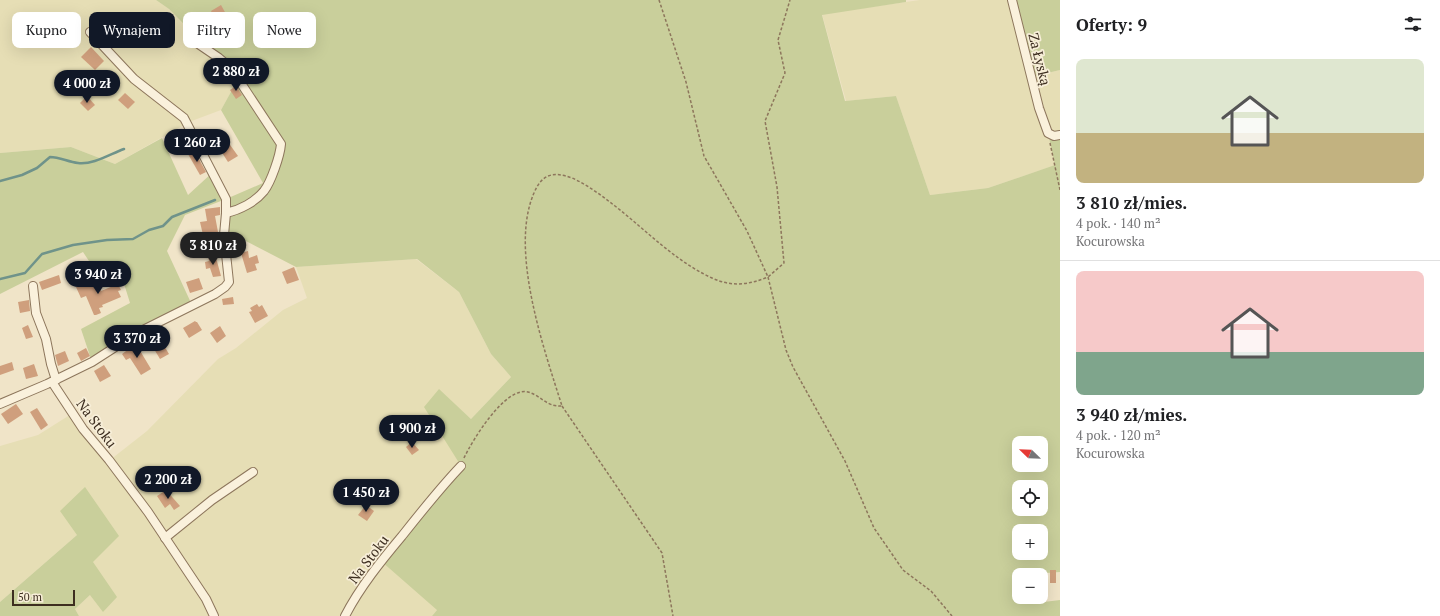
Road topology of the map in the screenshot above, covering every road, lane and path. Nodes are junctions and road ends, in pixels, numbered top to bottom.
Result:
1 (659, 0) edge
2 (790, 0) edge
3 (1012, 0) edge
4 (105, 48) edge
5 (204, 48) edge
6 (1048, 133) junction
7 (1060, 135) edge
8 (1060, 190) edge
9 (226, 213) junction
10 (768, 277) junction
11 (33, 286) dead end
12 (54, 381) junction
13 (0, 404) edge
14 (562, 406) junction
15 (461, 466) joint
16 (253, 472) dead end
17 (165, 538) junction
18 (214, 616) edge
19 (345, 616) edge
20 (673, 616) edge
21 (952, 616) edge

1 - 10 path
2 - 10 path
3 - 6 street, Za Łyską
4 - 9 street
5 - 9 street
6 - 7 street
6 - 8 path
9 - 12 street
10 - 14 path
10 - 21 path
11 - 12 street, Na Stoku
12 - 13 street
12 - 17 street, Na Stoku
14 - 15 path
14 - 20 path
15 - 19 street, Na Stoku
16 - 17 street
17 - 18 street, Na Stoku

